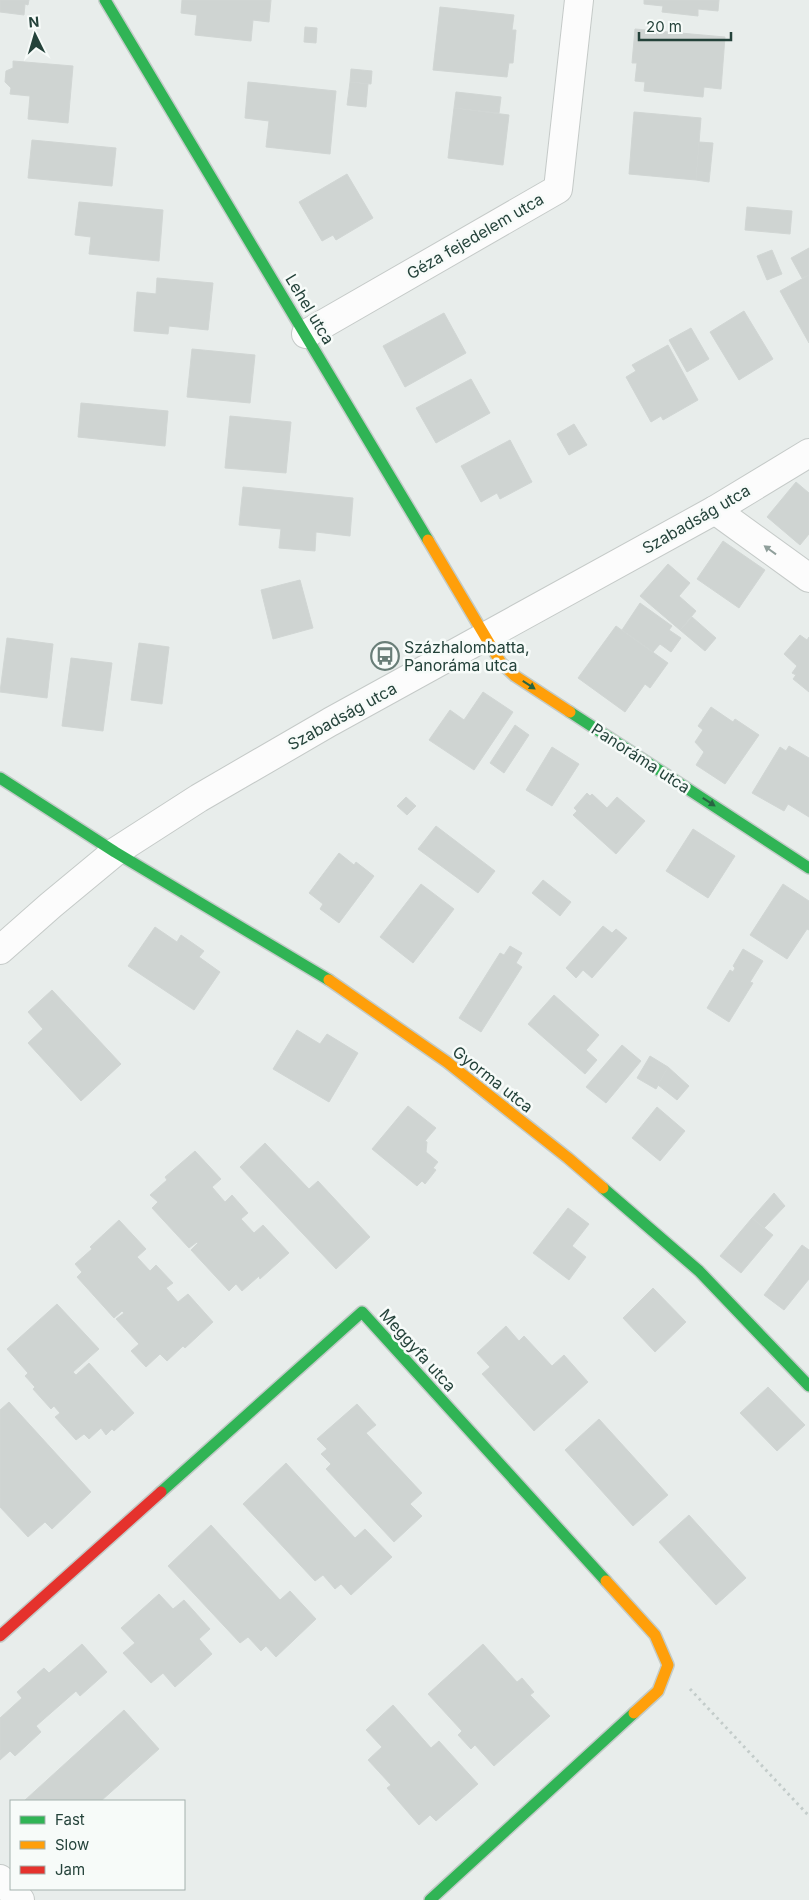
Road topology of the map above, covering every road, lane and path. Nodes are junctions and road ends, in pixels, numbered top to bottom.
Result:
1 (105, 0) edge
2 (579, 0) edge
3 (306, 334) junction
4 (809, 453) edge
5 (715, 510) junction
6 (809, 578) edge
7 (485, 637) junction
8 (0, 778) edge
9 (115, 852) junction
10 (809, 868) edge
11 (0, 950) edge
12 (809, 1386) edge
13 (0, 1636) edge
14 (668, 1665) junction
15 (809, 1816) edge
16 (0, 1878) edge
17 (10, 1889) edge
18 (11, 1890) edge
19 (20, 1900) edge
20 (430, 1900) edge

1 - 3 street, Lehel utca
2 - 3 street, Géza fejedelem utca
3 - 7 street, Lehel utca
4 - 5 street, Szabadság utca
6 -> 5 street
5 - 7 street, Szabadság utca
7 - 9 street, Szabadság utca
7 -> 10 street, Panoráma utca
8 - 9 street, Gyorma utca
9 - 11 street, Szabadság utca
9 - 12 street, Gyorma utca
13 - 14 street, Meggyfa utca
14 - 15 path
14 - 20 street
16 - 17 street
18 - 19 street

